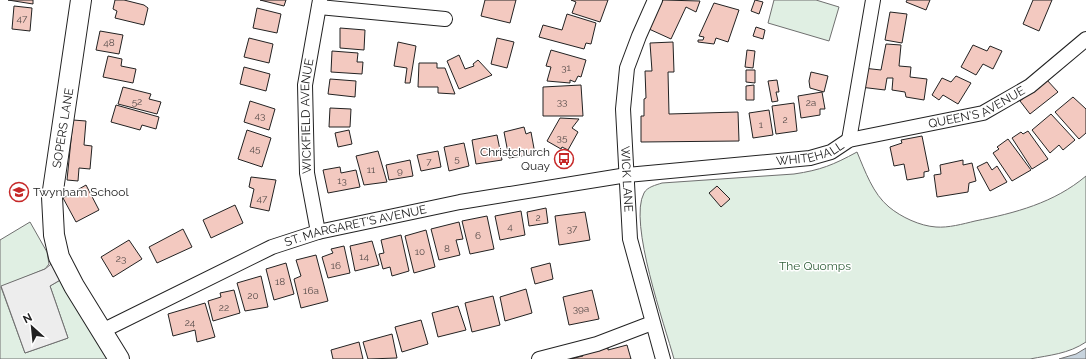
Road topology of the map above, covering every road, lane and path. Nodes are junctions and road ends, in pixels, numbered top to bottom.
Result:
1 (81, 0) edge
2 (655, 0) edge
3 (873, 0) edge
4 (320, 4) edge
5 (445, 18) dead end
6 (1086, 39) edge
7 (849, 140) junction
8 (627, 175) junction
9 (318, 232) junction
10 (652, 323) junction
11 (102, 331) junction
12 (119, 359) edge
13 (539, 359) edge
14 (663, 359) edge

1 - 11 street, SOPERS LANE
2 - 8 street, WICK LANE
3 - 7 street, WHITEHALL
4 - 5 street
4 - 9 street, WICKFIELD AVENUE
6 - 7 street, QUEEN'S AVENUE
7 - 8 street, WHITEHALL
8 - 9 street, ST. MARGARET'S AVENUE
8 - 10 street, WICK LANE
9 - 11 street, ST. MARGARET'S AVENUE
10 - 13 street
10 - 14 street, WICK LANE
11 - 12 street, SOPERS LANE

